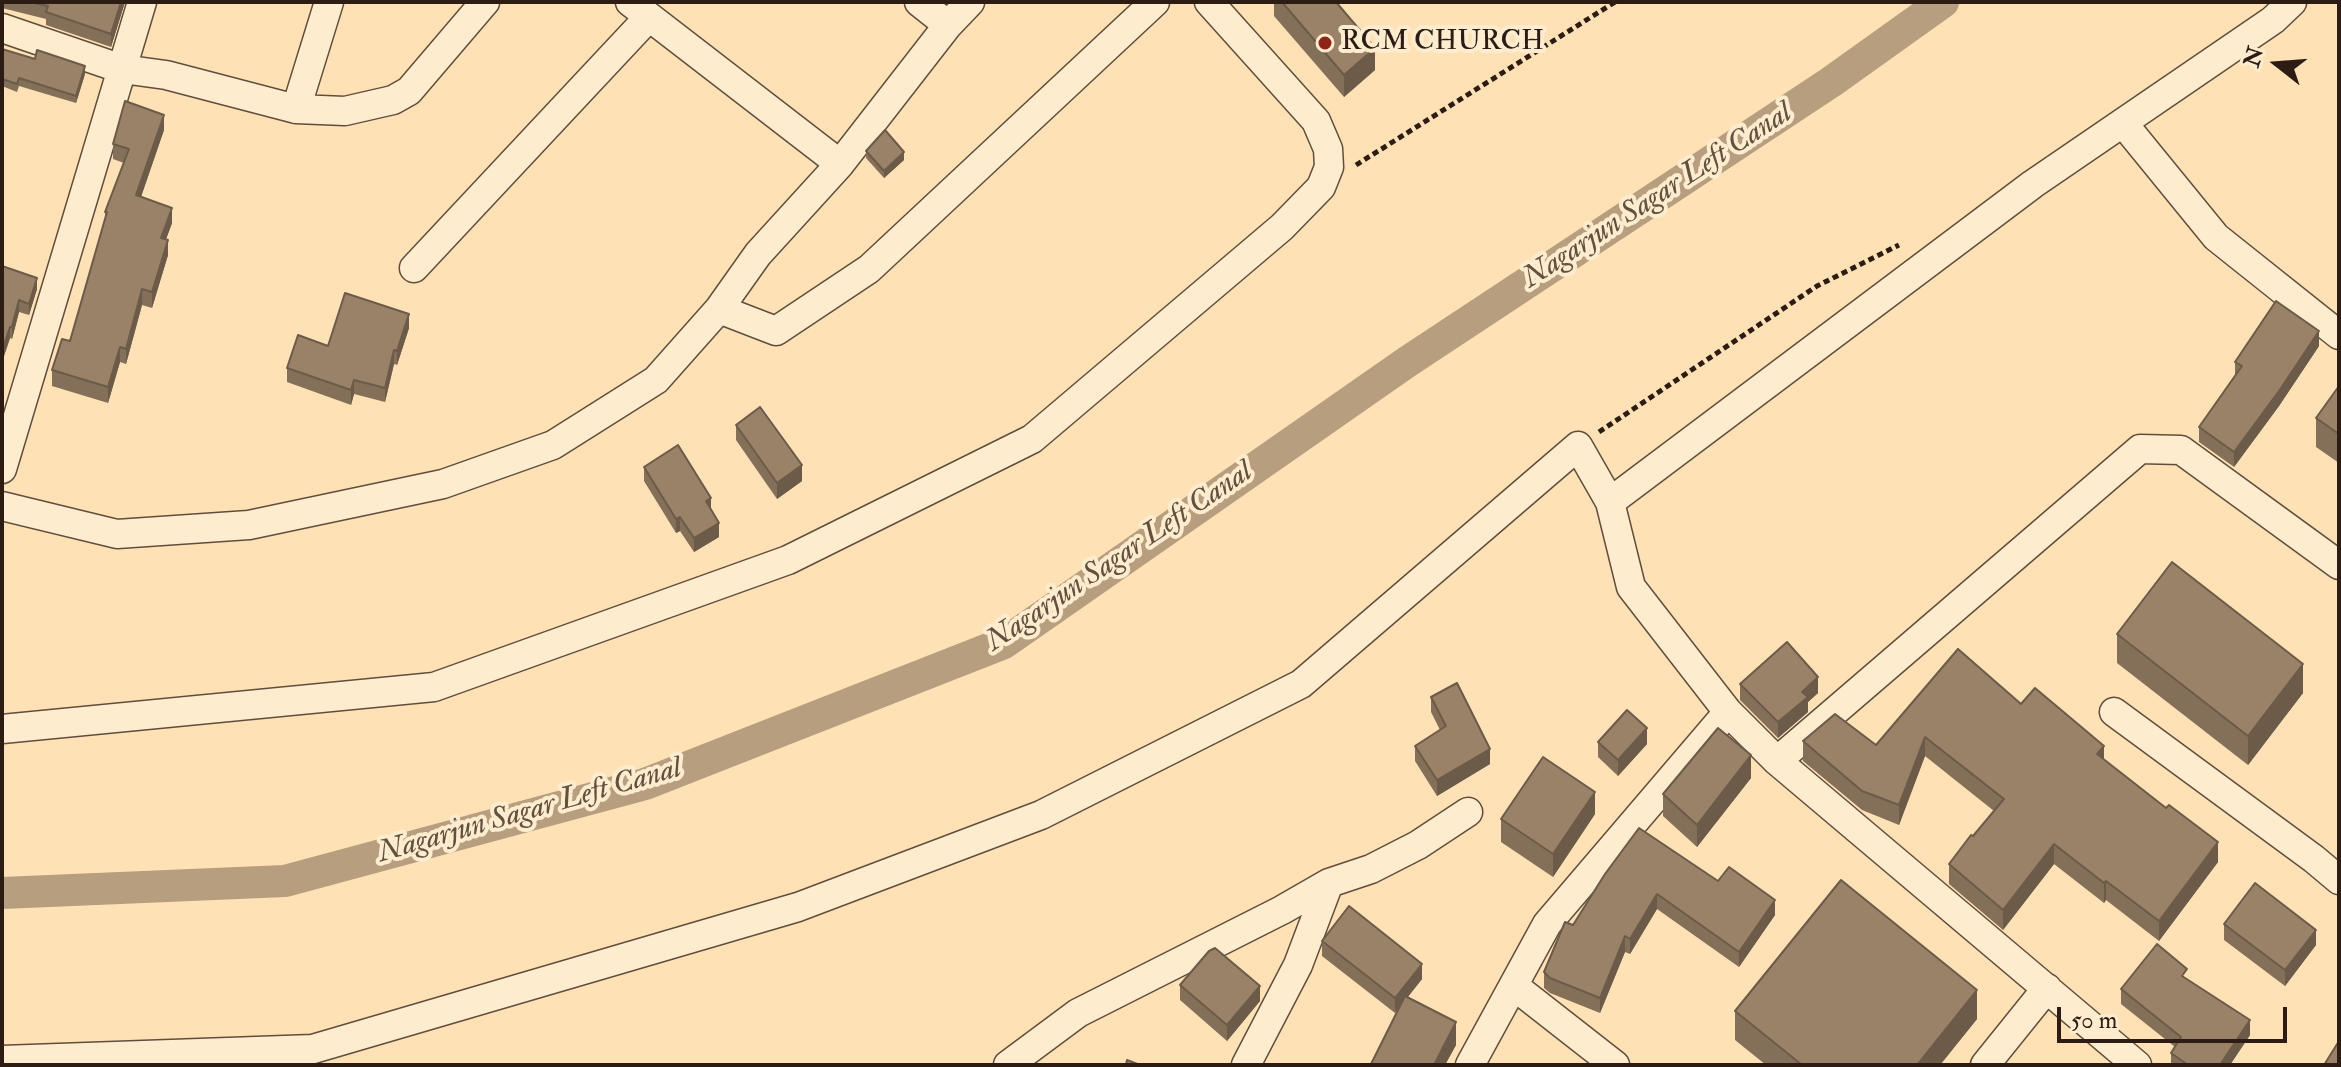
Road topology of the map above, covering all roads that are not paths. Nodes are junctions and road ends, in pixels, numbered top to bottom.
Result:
1 (142, 2) edge
2 (329, 2) edge
3 (485, 2) edge
4 (919, 2) edge
5 (970, 2) edge
6 (1155, 2) edge
7 (1209, 2) edge
8 (2292, 2) edge
9 (640, 10) edge
10 (948, 25) junction
11 (2, 28) edge
12 (122, 69) junction
13 (296, 109) junction
14 (2123, 123) junction
15 (840, 164) junction
16 (414, 268) dead end
17 (719, 309) junction
18 (2339, 335) edge
19 (2, 469) edge
20 (1610, 502) junction
21 (2, 506) edge
22 (2339, 565) edge
23 (1728, 712) junction
24 (2114, 712) dead end
25 (2, 729) edge
26 (1777, 761) junction
27 (1468, 812) dead end
28 (2339, 880) edge
29 (1329, 883) junction
30 (1514, 986) junction
31 (2047, 988) junction
32 (2, 1060) edge
33 (1008, 1065) edge
34 (1246, 1065) edge
35 (1470, 1065) edge
36 (1615, 1065) edge
37 (1985, 1065) edge
38 (2137, 1065) edge

1 - 12 street
2 - 13 street
3 - 13 street
4 - 10 street
5 - 10 street
6 - 17 street
7 - 25 street
8 - 14 street
9 - 15 street
9 - 16 street
10 - 15 street
11 - 12 street
12 - 13 street
12 - 19 street
14 - 18 street
14 - 20 street
15 - 17 street
17 - 21 street
20 - 23 street
20 - 32 street
22 - 26 street
23 - 26 street
23 - 30 street
24 - 28 street
26 - 31 street
27 - 29 street
29 - 33 street
29 - 34 street
30 - 35 street
30 - 36 street
31 - 37 street
31 - 38 street

